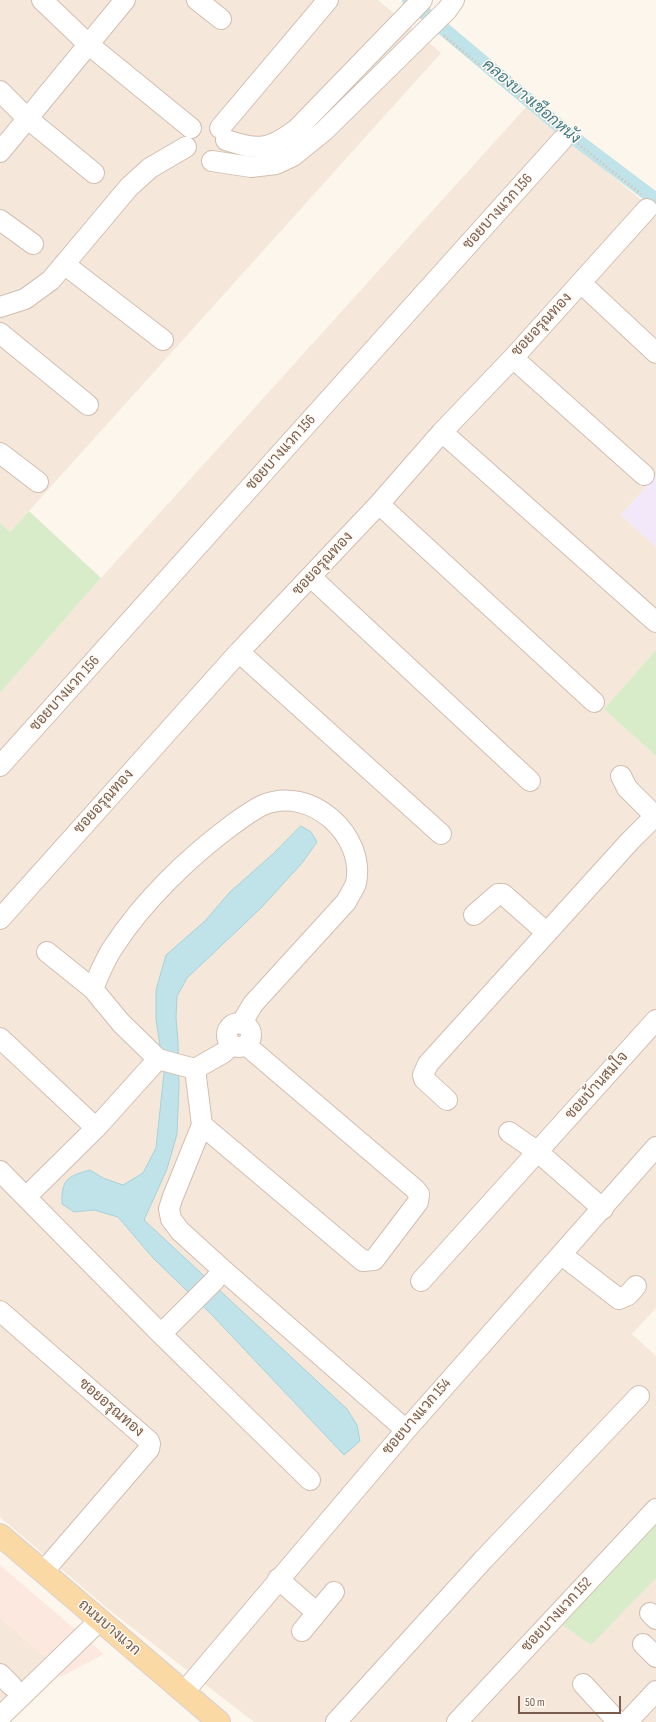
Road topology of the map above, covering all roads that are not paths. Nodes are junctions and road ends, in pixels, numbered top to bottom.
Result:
1 (42, 0) edge
2 (125, 0) edge
3 (197, 0) edge
4 (328, 0) edge
5 (422, 0) edge
6 (454, 0) edge
7 (221, 19) dead end
8 (88, 44) junction
9 (0, 91) edge
10 (27, 118) junction
11 (223, 134) junction
12 (564, 136) road end
13 (188, 138) junction
14 (0, 152) edge
15 (212, 161) junction
16 (94, 173) dead end
17 (645, 203) road end
18 (0, 220) edge
19 (33, 244) dead end
20 (64, 264) junction
21 (581, 283) junction
22 (0, 307) edge
23 (0, 333) edge
24 (163, 340) dead end
25 (656, 353) edge
26 (513, 358) junction
27 (88, 406) dead end
28 (442, 432) junction
29 (0, 453) edge
30 (644, 475) dead end
31 (38, 482) dead end
32 (379, 504) junction
33 (311, 577) junction
34 (656, 622) edge
35 (239, 652) junction
36 (594, 702) dead end
37 (0, 766) edge
38 (621, 776) dead end
39 (530, 781) dead end
40 (655, 817) edge
41 (441, 834) dead end
42 (474, 915) dead end
43 (0, 919) edge
44 (547, 933) junction
45 (47, 952) dead end
46 (93, 989) junction
47 (656, 1020) edge
48 (0, 1038) edge
49 (239, 1045) junction
50 (159, 1059) junction
51 (188, 1067) junction
52 (447, 1100) dead end
53 (202, 1125) junction
54 (96, 1128) junction
55 (509, 1132) dead end
56 (656, 1147) edge
57 (538, 1152) junction
58 (0, 1171) edge
59 (26, 1197) junction
60 (603, 1209) junction
61 (562, 1255) junction
62 (218, 1276) junction
63 (421, 1281) dead end
64 (636, 1286) dead end
65 (0, 1311) edge
66 (161, 1334) junction
67 (639, 1396) dead end
68 (406, 1430) junction
69 (310, 1480) dead end
70 (656, 1509) edge
71 (0, 1535) edge
72 (43, 1572) junction
73 (278, 1580) junction
74 (334, 1592) dead end
75 (316, 1612) junction
76 (100, 1620) junction
77 (302, 1631) dead end
78 (583, 1684) dead end
79 (656, 1691) edge
80 (184, 1692) junction
81 (0, 1718) edge
82 (218, 1722) edge
83 (336, 1722) edge
84 (457, 1722) edge
85 (618, 1722) edge
86 (627, 1722) edge

1 - 8 street
2 - 8 street
3 - 7 street
4 - 11 street
5 - 11 street
6 - 15 street
8 - 10 street
8 - 13 street
9 - 10 street
10 - 14 street
10 - 16 street
11 - 13 street
11 - 15 street
12 - 37 street, ซอยบางแวก 156
13 - 15 street
13 - 20 street
17 - 21 street, ซอยอรุณทอง
18 - 19 street
20 - 22 street
20 - 24 street
21 - 25 street
21 - 26 street, ซอยอรุณทอง
23 - 27 street
26 - 28 street, ซอยอรุณทอง
26 - 30 street
28 - 32 street, ซอยอรุณทอง
28 - 34 street
29 - 31 street
32 - 33 street, ซอยอรุณทอง
32 - 36 street
33 - 35 street, ซอยอรุณทอง
33 - 39 street
35 - 41 street
35 - 43 street, ซอยอรุณทอง
38 - 40 street
40 - 44 street
42 - 44 street
44 - 52 street
45 - 46 street
46 - 49 street
46 - 50 street
47 - 57 street, ซอยบ้านสมใจ
48 - 54 street
49 - 51 street
49 - 53 street
50 - 51 street
50 - 54 street
51 - 53 street
53 - 62 street
54 - 59 street
55 - 57 street
56 - 60 street, ซอยบางแวก 154
57 - 60 street
57 - 63 street, ซอยบ้านสมใจ
58 - 59 street
59 - 66 street
60 - 61 street, ซอยบางแวก 154
61 - 64 street
61 - 68 street, ซอยบางแวก 154
62 - 66 street
62 - 68 street
65 - 72 street, ซอยอรุณทอง
66 - 69 street
67 - 83 street
68 - 73 street, ซอยบางแวก 154
70 - 84 street, ซอยบางแวก 152
71 - 72 main road, ถนนบางแวก
72 - 76 main road, ถนนบางแวก
73 - 75 street
73 - 80 street, ซอยบางแวก 154
74 - 75 street
75 - 77 street
76 - 80 main road, ถนนบางแวก
76 - 81 street
78 - 85 street
79 - 86 street
80 - 82 main road, ถนนบางแวก

